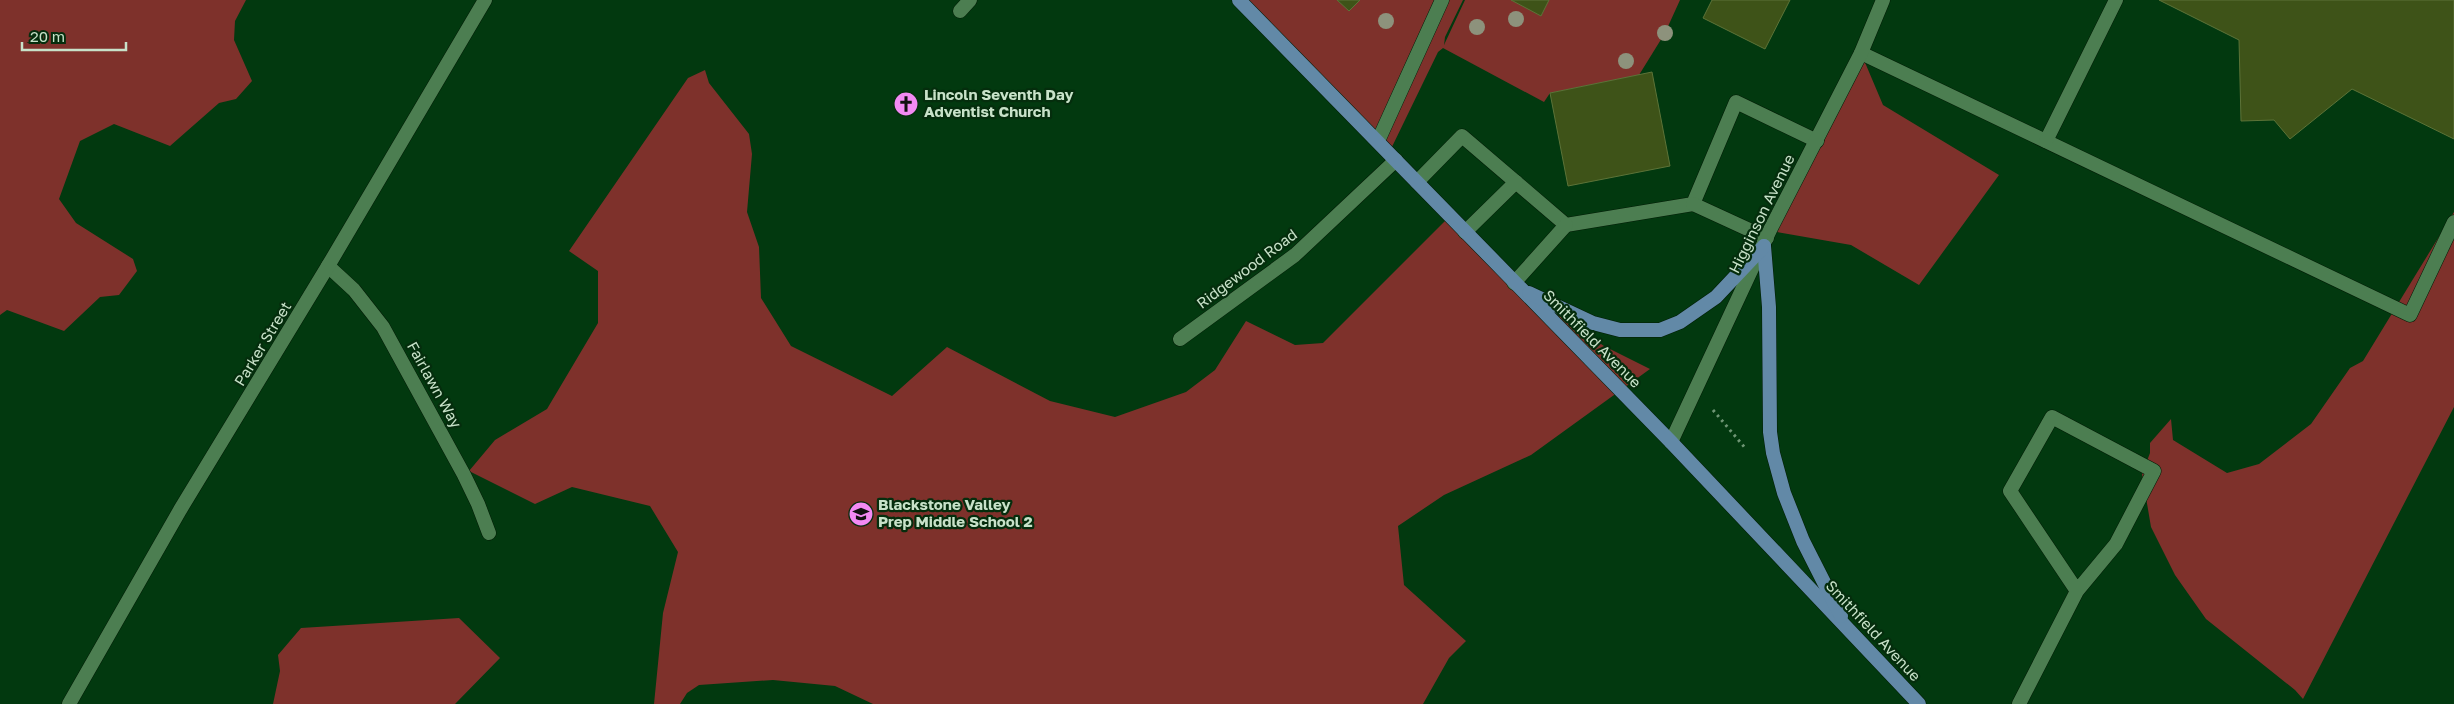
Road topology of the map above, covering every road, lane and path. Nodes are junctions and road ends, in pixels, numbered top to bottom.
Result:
1 (484, 0) edge
2 (970, 0) edge
3 (1239, 0) edge
4 (1442, 0) edge
5 (1883, 0) edge
6 (2116, 0) edge
7 (960, 11) dead end
8 (1861, 53) junction
9 (1378, 141) junction
10 (1817, 141) junction
11 (2046, 141) junction
12 (1396, 160) junction
13 (1417, 182) junction
14 (1516, 182) junction
15 (1693, 204) junction
16 (2454, 222) edge
17 (1566, 225) junction
18 (1465, 232) junction
19 (1765, 242) junction
20 (328, 266) junction
21 (1515, 285) junction
22 (1180, 339) dead end
23 (1709, 406) dead end
24 (1671, 442) junction
25 (1749, 453) dead end
26 (489, 533) dead end
27 (2076, 591) junction
28 (1845, 626) junction
29 (69, 704) edge
30 (1919, 704) edge
31 (2018, 704) edge

1 - 20 street, Parker Street
2 - 7 street
3 - 9 main road, Smithfield Avenue
4 - 9 street
5 - 8 street, Higginson Avenue
6 - 11 street
8 - 10 street, Higginson Avenue
8 - 11 street
9 - 12 main road, Smithfield Avenue
10 - 15 street
10 - 19 street, Higginson Avenue
11 - 16 street
12 - 13 main road, Smithfield Avenue
12 - 22 street, Ridgewood Road
13 - 14 street
13 - 18 main road, Smithfield Avenue
14 - 17 street
14 - 18 street
15 - 17 street
15 - 19 street
17 - 21 street
18 - 21 main road, Smithfield Avenue
19 - 21 main road
19 - 24 street, Higginson Avenue
19 - 28 main road
20 - 26 street, Fairlawn Way
20 - 29 street, Parker Street
21 - 24 main road, Smithfield Avenue
23 - 25 path
24 - 28 main road, Smithfield Avenue
27 - 27 street
27 - 31 street
28 - 30 main road, Smithfield Avenue

